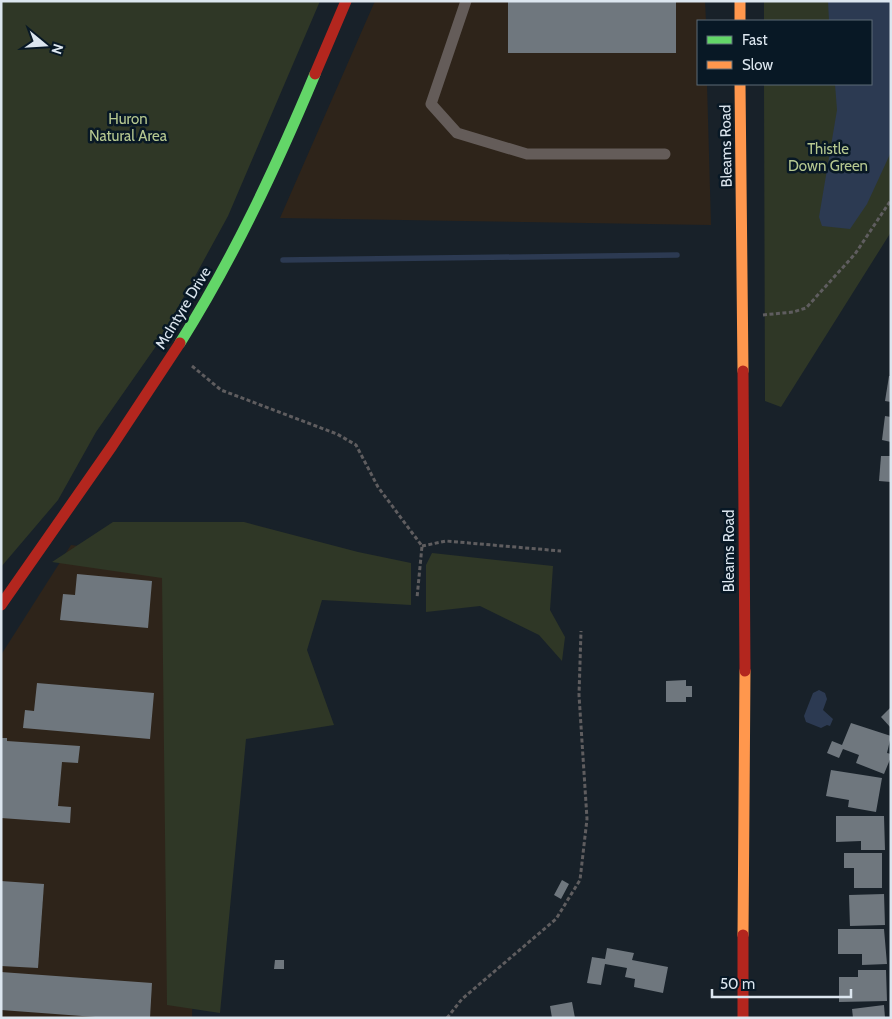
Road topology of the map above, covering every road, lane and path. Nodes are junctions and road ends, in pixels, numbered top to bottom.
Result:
1 (346, 1) edge
2 (466, 1) edge
3 (740, 1) edge
4 (740, 20) edge
5 (740, 85) edge
6 (665, 154) dead end
7 (891, 200) edge
8 (743, 316) junction
9 (175, 351) junction
10 (422, 546) junction
11 (561, 550) dead end
12 (417, 598) dead end
13 (1, 605) edge
14 (582, 631) dead end
15 (447, 1018) edge
16 (743, 1018) edge

1 - 9 main road, McIntyre Drive
2 - 6 lane
3 - 4 main road
5 - 8 main road, Bleams Road
7 - 8 path
8 - 16 main road, Bleams Road
9 - 10 path
9 - 13 main road, McIntyre Drive
10 - 11 path
10 - 12 path
14 - 15 path

